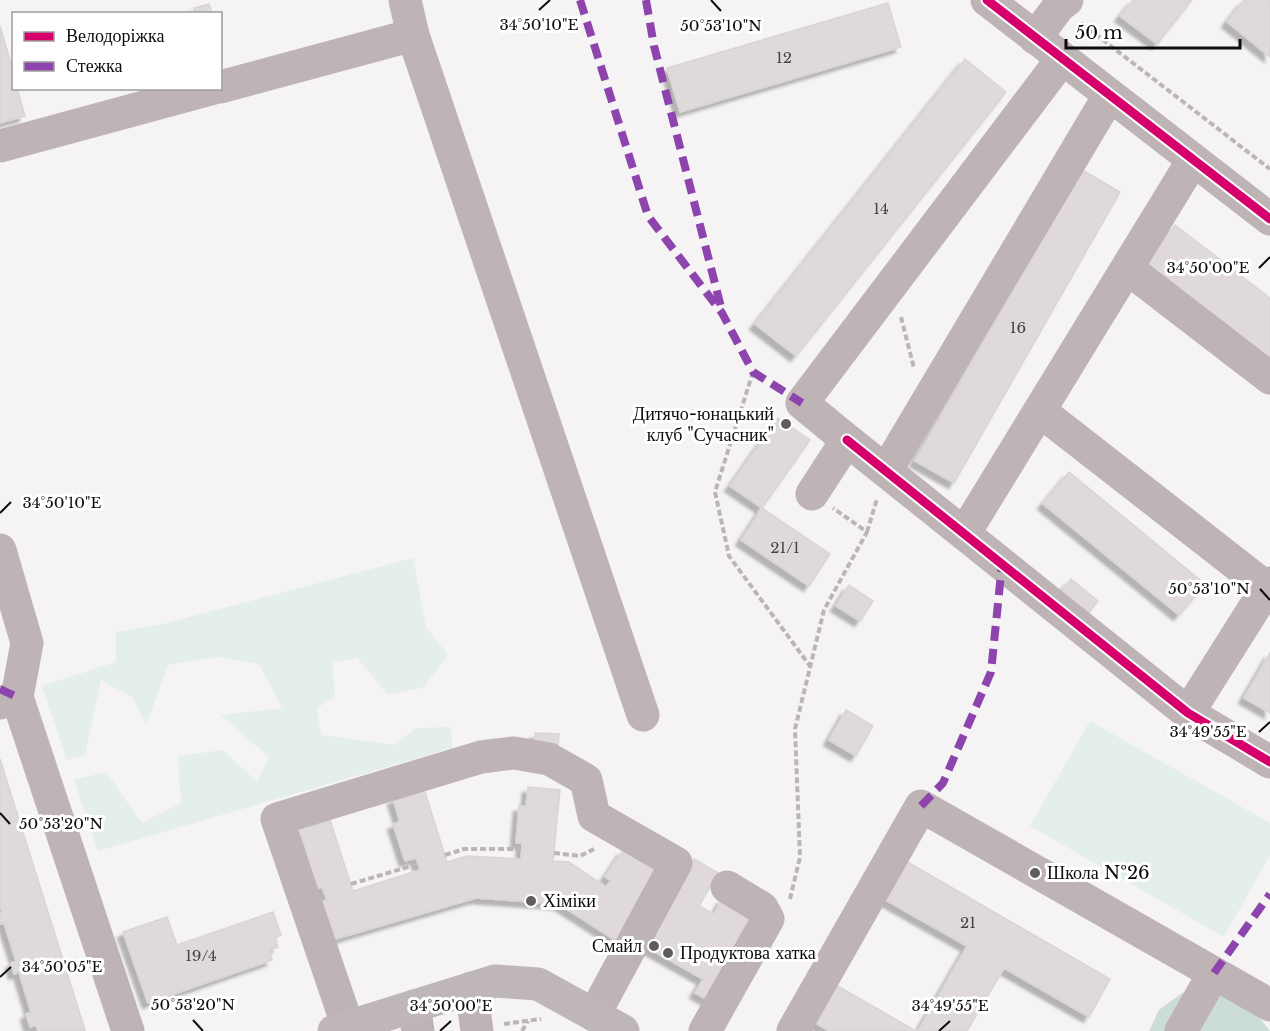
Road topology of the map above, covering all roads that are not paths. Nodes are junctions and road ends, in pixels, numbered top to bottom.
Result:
1 (405, 0) edge
2 (987, 0) edge
3 (1063, 3) edge
4 (413, 35) junction
5 (1035, 38) junction
6 (1062, 59) junction
7 (222, 86) edge
8 (207, 90) edge
9 (1109, 96) junction
10 (0, 146) edge
11 (1193, 160) junction
12 (1264, 204) edge
13 (1127, 268) junction
14 (1270, 378) edge
15 (1040, 411) junction
16 (847, 440) junction
17 (886, 471) junction
18 (813, 494) road end
19 (964, 534) junction
20 (0, 550) edge
21 (1268, 585) edge
22 (9, 700) edge
23 (1188, 713) junction
24 (643, 715) dead end
25 (1270, 762) edge
26 (727, 887) dead end
27 (1214, 973) junction
28 (471, 988) junction
29 (1270, 1005) edge
30 (594, 1015) junction
31 (416, 1019) edge
32 (341, 1029) edge
33 (477, 1029) edge
34 (128, 1031) edge
35 (623, 1031) edge
36 (705, 1031) edge
37 (793, 1031) edge
38 (1180, 1031) edge

1 - 4 street
2 - 5 street
3 - 5 street
4 - 7 street
4 - 24 street
5 - 6 street
6 - 9 street
6 - 16 street
8 - 10 street
9 - 11 street
9 - 17 street
11 - 12 street
11 - 13 street
13 - 14 street
13 - 15 street
15 - 19 street
15 - 21 street
16 - 17 street
16 - 18 street
17 - 19 street
19 - 23 street
20 - 22 street
21 - 23 street
22 - 34 street
23 - 25 street
26 - 36 street
27 - 29 street
27 - 37 street
27 - 38 street
28 - 30 main road
28 - 31 main road
28 - 33 street
30 - 32 street
30 - 35 main road
31 - 32 main road

